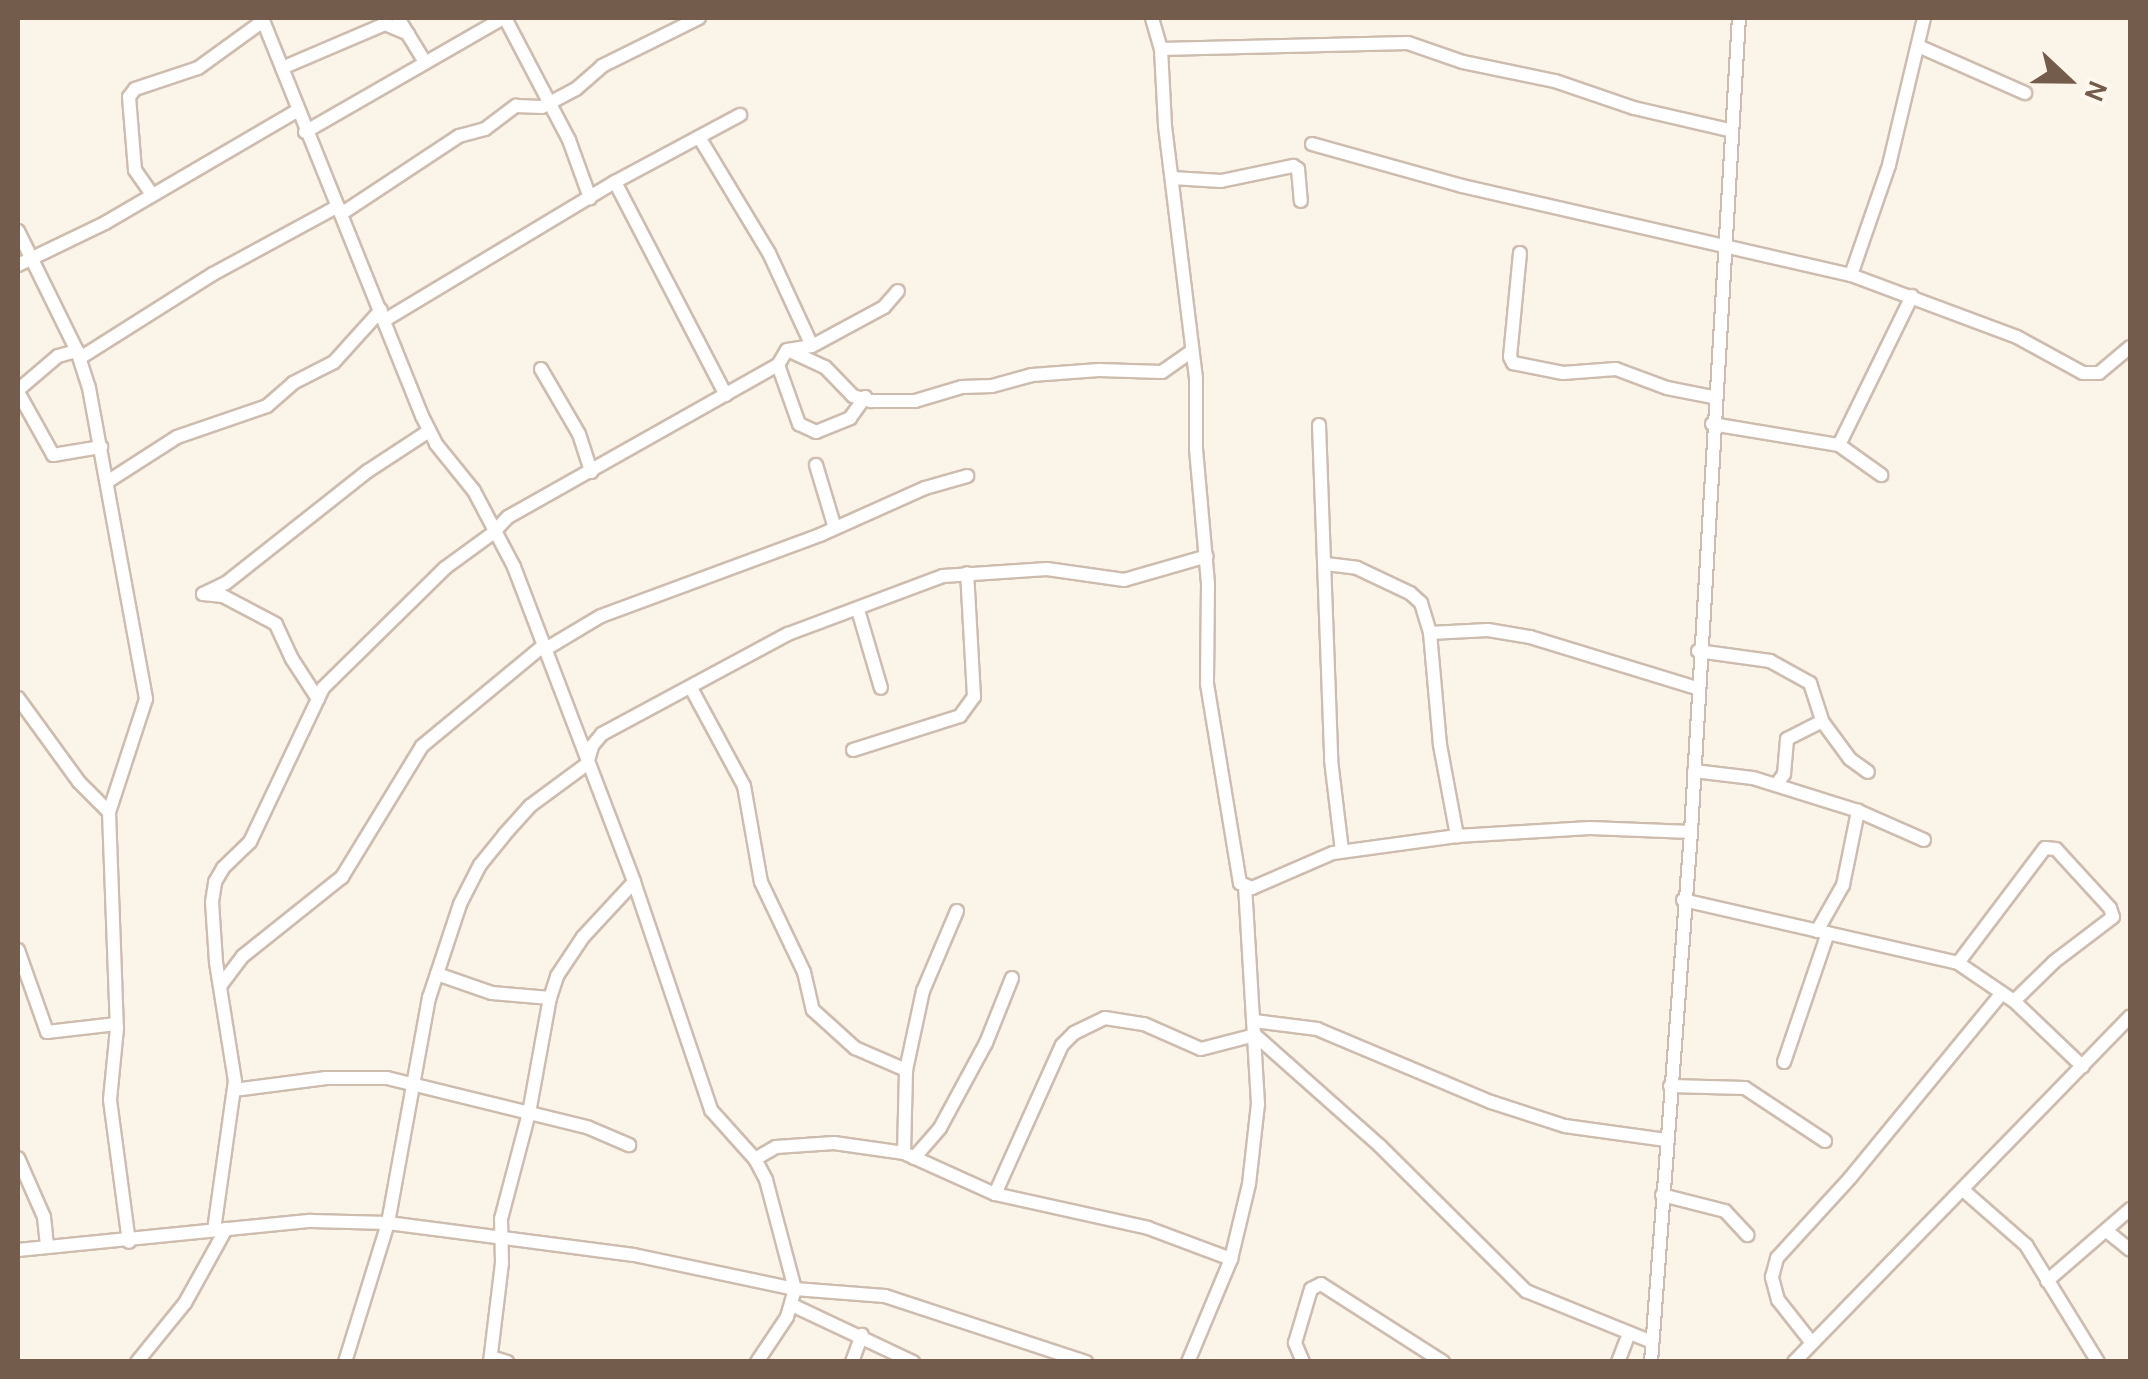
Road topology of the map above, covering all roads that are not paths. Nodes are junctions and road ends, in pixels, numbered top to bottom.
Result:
1 (398, 18) edge
2 (504, 18) edge
3 (699, 18) edge
4 (1152, 18) edge
5 (1739, 18) edge
6 (1924, 18) edge
7 (263, 20) edge
8 (408, 34) junction
9 (1918, 46) junction
10 (1161, 49) junction
11 (425, 62) junction
12 (282, 68) junction
13 (2025, 93) dead end
14 (548, 104) junction
15 (297, 111) junction
16 (740, 115) dead end
17 (1729, 130) junction
18 (305, 132) junction
19 (699, 137) junction
20 (1312, 144) dead end
21 (1172, 178) junction
22 (615, 182) junction
23 (151, 192) junction
24 (590, 198) junction
25 (1302, 201) dead end
26 (340, 210) junction
27 (18, 232) edge
28 (1725, 244) junction
29 (1520, 253) dead end
30 (23, 262) edge
31 (1851, 275) junction
32 (898, 291) dead end
33 (1912, 296) junction
34 (383, 315) junction
35 (812, 346) junction
36 (2130, 347) edge
37 (788, 350) junction
38 (1191, 352) junction
39 (79, 355) junction
40 (778, 365) junction
41 (541, 369) dead end
42 (18, 391) edge
43 (726, 395) junction
44 (865, 397) junction
45 (1713, 397) junction
46 (1712, 424) junction
47 (1318, 425) dead end
48 (430, 431) junction
49 (1839, 445) junction
50 (101, 447) junction
51 (816, 465) dead end
52 (591, 472) junction
53 (1881, 475) dead end
54 (967, 476) dead end
55 (107, 482) junction
56 (834, 525) junction
57 (493, 533) junction
58 (1206, 556) junction
59 (1326, 564) junction
60 (967, 573) junction
61 (858, 610) junction
62 (1430, 634) junction
63 (543, 648) junction
64 (1698, 651) junction
65 (692, 688) junction
66 (881, 688) dead end
67 (1697, 688) junction
68 (18, 698) edge
69 (318, 699) junction
70 (1822, 721) junction
71 (854, 750) dead end
72 (587, 764) junction
73 (1694, 772) junction
74 (1868, 772) dead end
75 (1776, 785) junction
76 (1858, 811) junction
77 (109, 812) junction
78 (1690, 832) junction
79 (1458, 836) junction
80 (1924, 840) dead end
81 (1342, 851) junction
82 (634, 882) junction
83 (1245, 888) junction
84 (1683, 900) junction
85 (957, 911) dead end
86 (1822, 932) junction
87 (18, 950) edge
88 (1958, 962) junction
89 (437, 974) junction
90 (1012, 978) dead end
91 (220, 985) junction
92 (2008, 997) junction
93 (550, 998) junction
94 (2130, 1016) edge
95 (117, 1024) junction
96 (1255, 1028) junction
97 (1784, 1062) dead end
98 (2083, 1067) junction
99 (906, 1070) junction
100 (413, 1084) junction
101 (1670, 1086) junction
102 (234, 1090) junction
103 (529, 1113) junction
104 (1666, 1140) junction
105 (1825, 1141) dead end
106 (629, 1145) dead end
107 (909, 1156) junction
108 (18, 1158) edge
109 (755, 1159) junction
110 (1963, 1190) junction
111 (995, 1194) junction
112 (1662, 1196) junction
113 (2130, 1209) edge
114 (388, 1223) junction
115 (220, 1229) junction
116 (2108, 1232) junction
117 (1747, 1235) dead end
118 (501, 1236) junction
119 (129, 1242) junction
120 (47, 1247) junction
121 (18, 1250) edge
122 (2130, 1250) edge
123 (1231, 1259) junction
124 (2047, 1281) junction
125 (794, 1290) junction
126 (792, 1304) junction
127 (1628, 1333) junction
128 (862, 1335) junction
129 (1652, 1342) junction
130 (1812, 1342) junction
131 (490, 1359) edge
132 (137, 1362) edge
133 (345, 1362) edge
134 (507, 1362) edge
135 (757, 1362) edge
136 (852, 1362) edge
137 (912, 1362) edge
138 (1086, 1362) edge
139 (1188, 1362) edge
140 (1303, 1362) edge
141 (1443, 1362) edge
142 (1618, 1362) edge
143 (1651, 1362) edge
144 (1794, 1362) edge
145 (2098, 1362) edge

1 - 8 street
2 - 11 street
2 - 14 street
3 - 14 street
4 - 10 street
5 - 17 street
6 - 9 street
7 - 12 street
7 - 23 street
8 - 11 street
8 - 12 street
9 - 13 street
9 - 31 street
10 - 17 street
10 - 21 street
11 - 18 street
12 - 15 street
14 - 24 street
14 - 26 street
15 - 18 street
15 - 23 street
16 - 19 street
17 - 28 street
18 - 26 street
19 - 22 street
19 - 35 street
20 - 28 street
21 - 25 street
21 - 38 street
22 - 24 street
22 - 43 street
23 - 30 street
24 - 34 street
26 - 34 street
26 - 39 street
27 - 30 street
28 - 31 street
28 - 45 street
29 - 45 street
30 - 39 street
31 - 33 street
32 - 35 street
33 - 36 street
33 - 49 street
34 - 48 street
34 - 55 street
35 - 37 street
37 - 40 street
37 - 44 street
38 - 44 street
38 - 58 street
39 - 42 street
39 - 50 street
40 - 43 street
40 - 44 street
41 - 52 street
42 - 50 street
43 - 52 street
45 - 46 street
46 - 49 street
46 - 64 street
47 - 59 street
48 - 57 street
48 - 69 street
49 - 53 street
50 - 55 street
51 - 56 street
52 - 57 street
54 - 56 street
55 - 77 street
56 - 63 street
57 - 63 street
57 - 69 street
58 - 60 street
58 - 83 street
59 - 62 street
59 - 81 street
60 - 61 street
60 - 71 street
61 - 65 street
61 - 66 street
62 - 67 street
62 - 79 street
63 - 72 street
63 - 91 street
64 - 67 street
64 - 70 street
65 - 72 street
65 - 99 street
67 - 73 street
68 - 77 street
69 - 91 street
70 - 74 street
70 - 75 street
72 - 82 street
72 - 89 street
73 - 75 street
73 - 78 street
75 - 76 street
76 - 80 street
76 - 86 street
77 - 95 street
78 - 79 street
78 - 84 street
79 - 81 street
81 - 83 street
82 - 93 street
82 - 109 street
83 - 96 street
84 - 86 street
84 - 101 street
85 - 99 street
86 - 88 street
86 - 97 street
87 - 95 street
88 - 92 street
88 - 92 street
89 - 93 street
89 - 100 street
90 - 107 street
91 - 102 street
92 - 98 street
92 - 130 street
93 - 103 street
94 - 98 street
95 - 119 street
96 - 104 street
96 - 111 street
96 - 123 street
96 - 127 street
98 - 110 street
99 - 107 street
100 - 102 street
100 - 103 street
100 - 114 street
101 - 104 street
101 - 105 street
102 - 115 street
103 - 106 street
103 - 118 street
104 - 112 street
107 - 109 street
107 - 111 street
108 - 120 street
109 - 125 street
110 - 124 street
110 - 130 street
111 - 123 street
112 - 117 street
112 - 129 street
113 - 116 street
114 - 115 street
114 - 118 street
114 - 133 street
115 - 119 street
115 - 132 street
116 - 122 street
116 - 124 street
118 - 125 street
118 - 131 street
119 - 120 street
120 - 121 street
123 - 139 street
124 - 145 street
125 - 126 street
125 - 138 street
126 - 128 street
126 - 135 street
127 - 129 street
127 - 142 street
128 - 136 street
128 - 137 street
129 - 143 street
130 - 144 street
131 - 134 street
140 - 141 street

